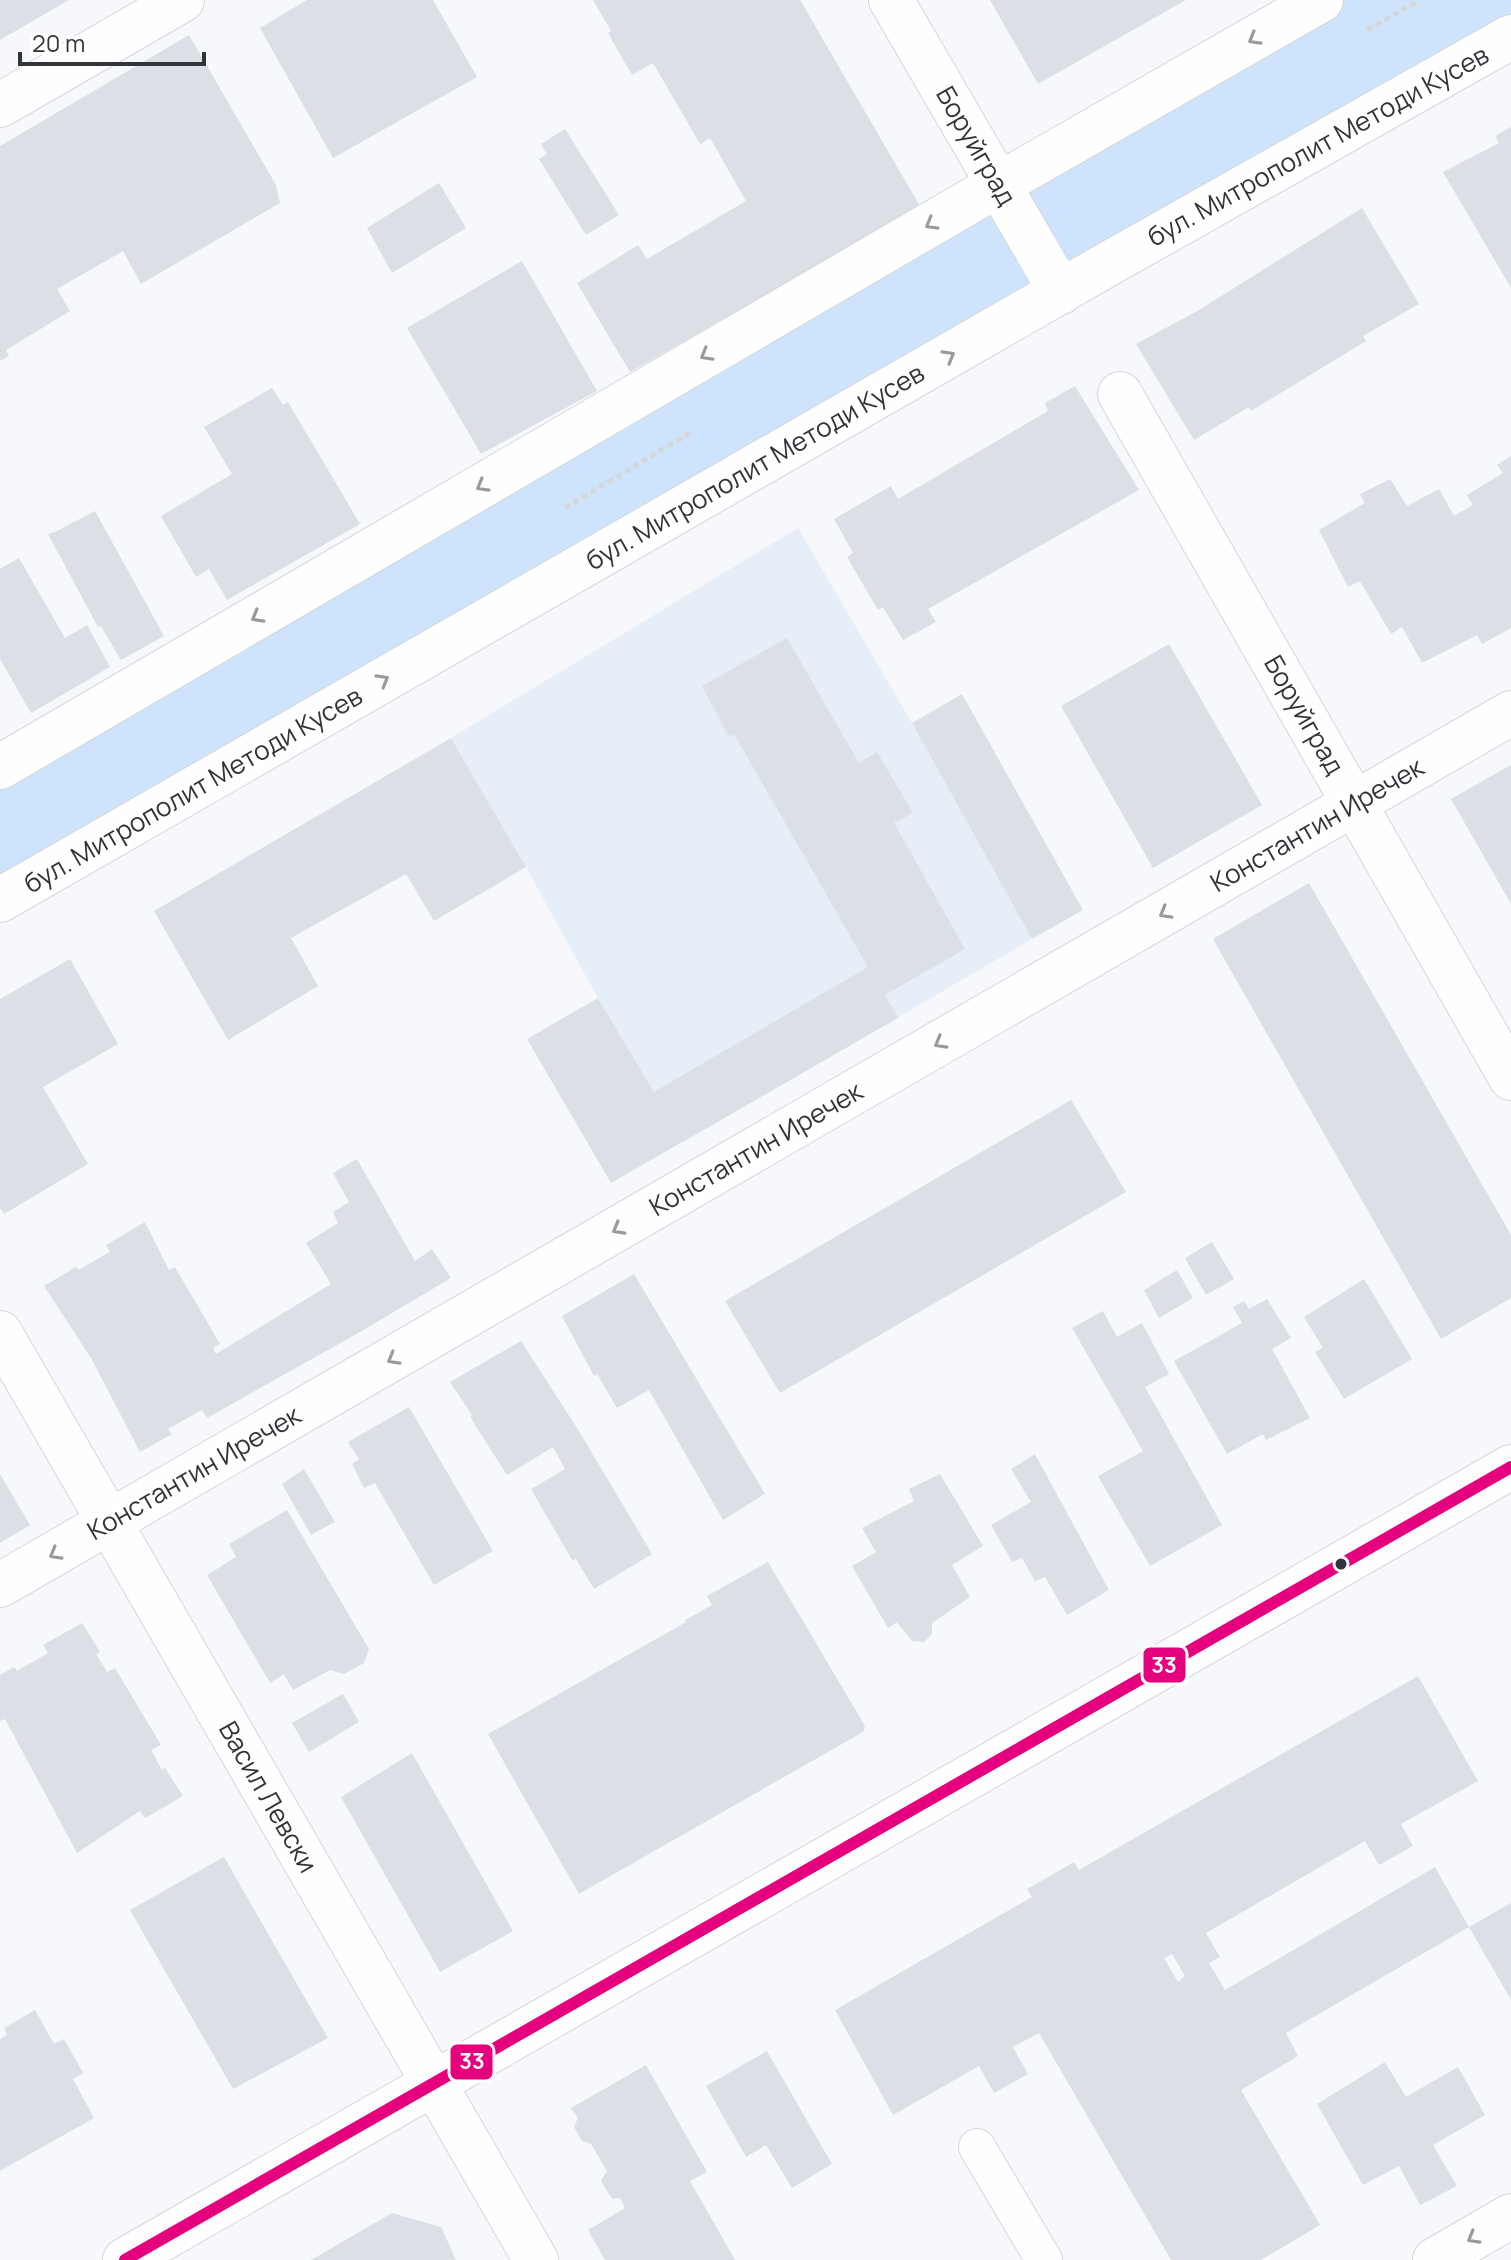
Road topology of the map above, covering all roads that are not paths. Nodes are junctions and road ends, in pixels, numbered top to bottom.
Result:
1 (182, 0) edge
2 (891, 0) edge
3 (1321, 0) edge
4 (1511, 37) edge
5 (0, 105) edge
6 (998, 185) junction
7 (1061, 292) junction
8 (1120, 394) dead end
9 (1511, 713) edge
10 (0, 767) edge
11 (1354, 804) junction
12 (0, 900) edge
13 (1511, 1078) edge
14 (0, 1333) edge
15 (1511, 1467) edge
16 (110, 1522) junction
17 (0, 1585) edge
18 (434, 2083) junction
19 (977, 2147) dead end
20 (1511, 2216) edge
21 (125, 2260) edge
22 (536, 2260) edge
23 (1044, 2260) edge
24 (1435, 2260) edge

1 - 5 street
2 - 6 street, Боруйград
3 -> 6 street
4 - 7 street, бул. Митрополит Методи Кусев
6 - 7 street, Боруйград
6 -> 10 street
12 -> 7 street, бул. Митрополит Методи Кусев
8 - 11 street, Боруйград
9 - 11 street, Константин Иречек
11 - 13 street, Боруйград
11 -> 16 street, Константин Иречек
14 - 16 street, Васил Левски
15 - 18 street
16 -> 17 street, Константин Иречек
16 - 18 street, Васил Левски
18 - 21 street
18 - 22 street, Васил Левски
19 - 23 lane
20 -> 24 street

